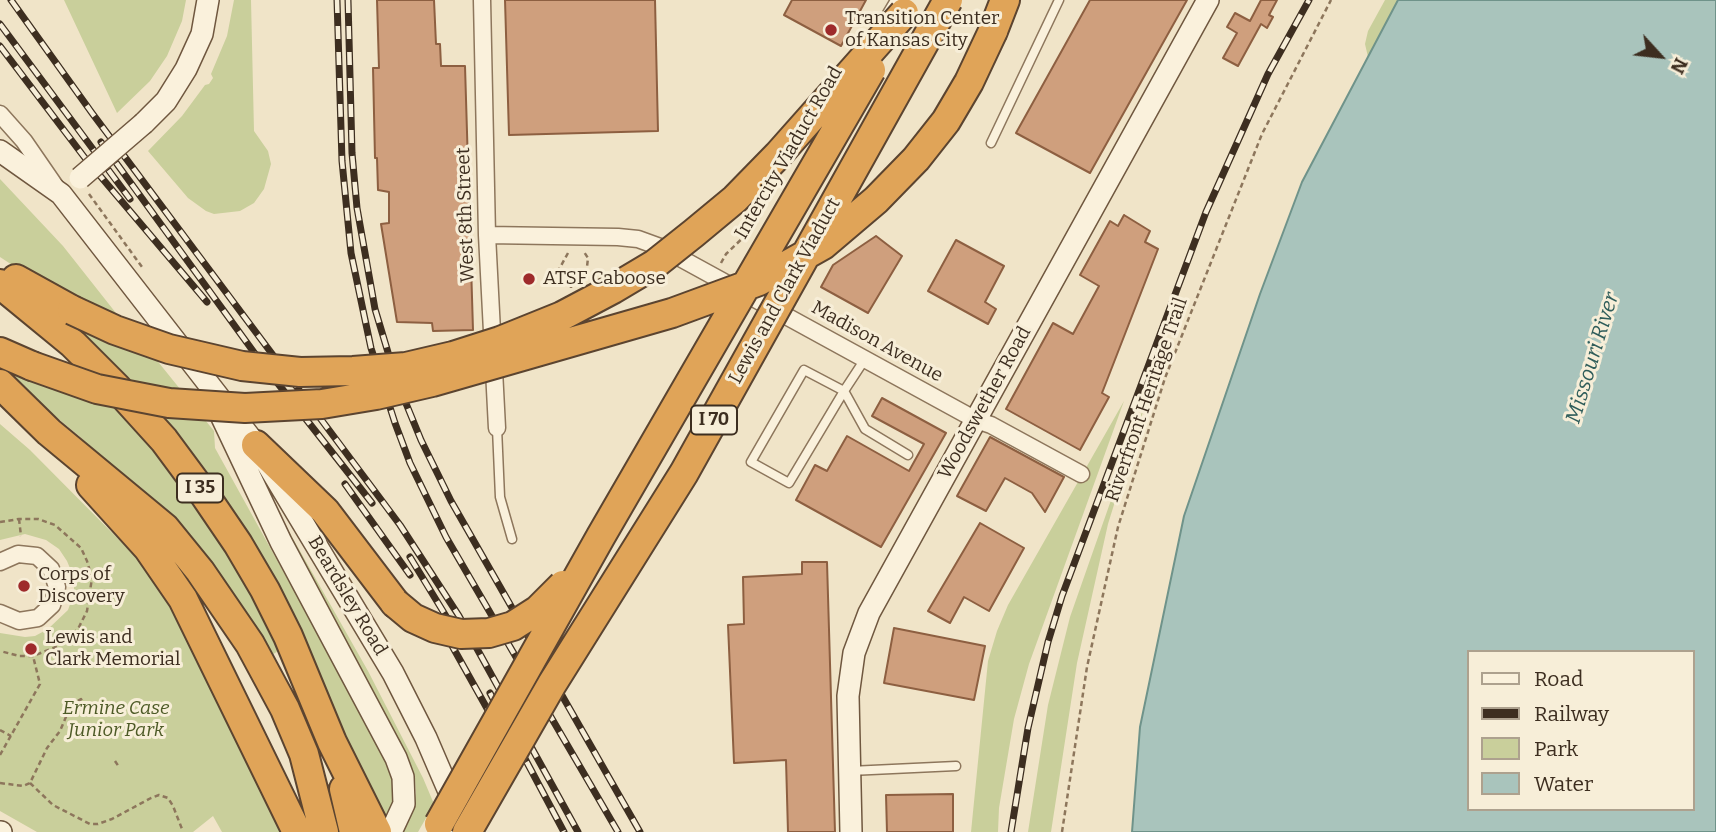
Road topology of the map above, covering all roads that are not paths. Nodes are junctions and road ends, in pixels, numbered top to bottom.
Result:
1 (208, 0) edge
2 (482, 0) edge
3 (948, 0) edge
4 (1005, 0) edge
5 (1059, 0) edge
6 (1208, 0) edge
7 (903, 4) edge
8 (833, 109) dead end
9 (0, 114) edge
10 (991, 143) dead end
11 (0, 151) edge
12 (61, 194) junction
13 (487, 235) junction
14 (0, 268) edge
15 (0, 284) edge
16 (0, 352) edge
17 (864, 359) junction
18 (201, 374) junction
19 (0, 384) edge
20 (844, 391) junction
21 (976, 420) junction
22 (497, 428) joint
23 (49, 432) junction
24 (256, 446) junction
25 (908, 455) dead end
26 (1081, 474) dead end
27 (601, 536) junction
28 (512, 540) dead end
29 (0, 562) edge
30 (0, 612) edge
31 (332, 742) junction
32 (956, 766) dead end
33 (850, 771) junction
34 (436, 829) edge
35 (298, 832) edge
36 (324, 832) edge
37 (354, 832) edge
38 (377, 832) edge
39 (391, 832) edge
40 (467, 832) edge
41 (851, 832) edge

1 - 12 street, bridge
2 - 13 street, West 8th Street
3 - 40 highway, Lewis and Clark Viaduct / I 70, bridge
4 - 16 highway, bridge
5 - 10 lane
6 - 21 street, Woodswether Road
7 - 8 lane, Intercity Viaduct Road
7 - 14 highway, bridge
7 - 27 highway, I 70, bridge
9 - 12 street, Beardsley Road
11 - 12 street, Beardsley Road
12 - 18 street, Beardsley Road
13 - 17 street, Madison Avenue
13 - 22 street, West 8th Street
15 - 31 highway, I 35
17 - 20 lane
17 - 21 street, Madison Avenue
18 - 24 street, Beardsley Road
18 - 39 street, Beardsley Road
19 - 23 highway, I 35
20 - 20 lane
20 - 25 lane
21 - 26 street, Madison Avenue
21 - 33 street, Woodswether Road
22 - 28 lane
23 - 35 highway
23 - 36 highway, I 35
24 - 27 highway, bridge
24 - 40 street, Beardsley Road
27 - 34 highway, I 70, bridge
29 - 30 street
31 - 37 highway, I 35
31 - 38 highway
32 - 33 lane
33 - 41 street, Woodswether Road

